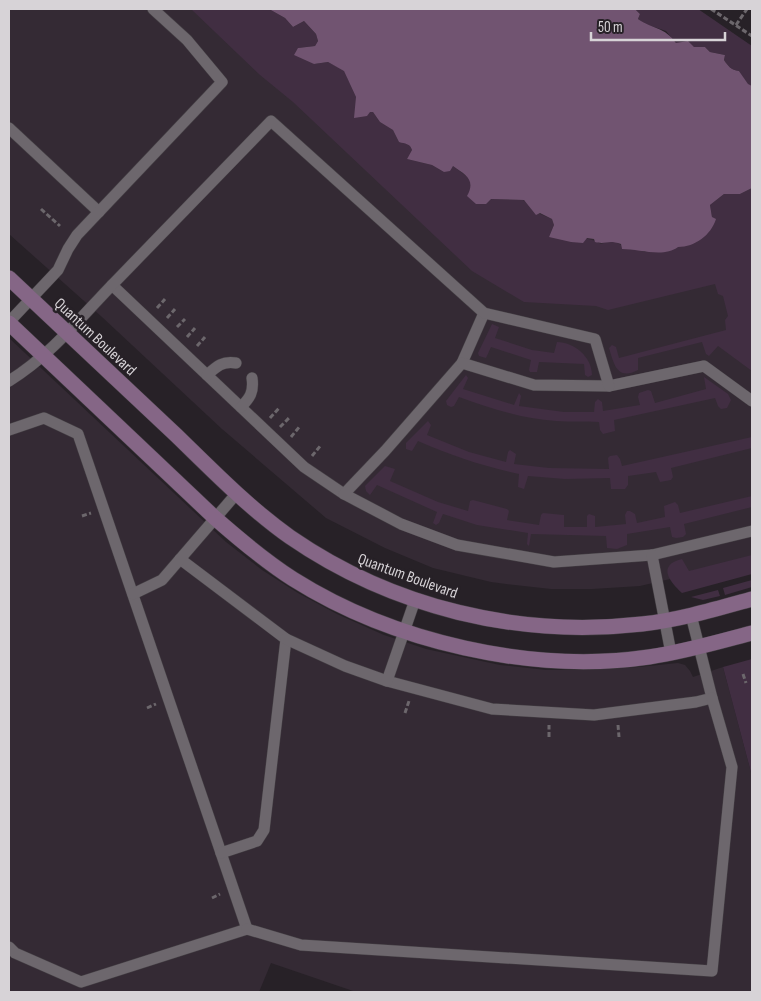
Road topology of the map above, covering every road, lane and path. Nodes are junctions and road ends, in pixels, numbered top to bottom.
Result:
1 (153, 9) edge
2 (711, 9) edge
3 (747, 9) edge
4 (736, 25) junction
5 (752, 36) edge
6 (9, 128) edge
7 (41, 209) dead end
8 (99, 212) junction
9 (60, 226) dead end
10 (9, 278) edge
11 (112, 285) junction
12 (31, 299) junction
13 (165, 299) dead end
14 (175, 309) dead end
15 (155, 310) dead end
16 (484, 313) junction
17 (185, 319) dead end
18 (165, 320) dead end
19 (9, 323) edge
20 (195, 328) dead end
21 (175, 329) dead end
22 (67, 333) junction
23 (206, 337) dead end
24 (185, 338) dead end
25 (195, 348) dead end
26 (44, 356) junction
27 (236, 363) dead end
28 (462, 363) junction
29 (207, 375) junction
30 (252, 378) dead end
31 (9, 381) edge
32 (608, 386) junction
33 (752, 401) edge
34 (241, 407) junction
35 (280, 407) dead end
36 (290, 417) dead end
37 (270, 418) dead end
38 (300, 426) dead end
39 (280, 428) dead end
40 (9, 430) edge
41 (290, 437) dead end
42 (321, 445) dead end
43 (312, 456) dead end
44 (237, 494) junction
45 (344, 494) junction
46 (215, 518) junction
47 (752, 531) edge
48 (652, 555) junction
49 (180, 559) junction
50 (133, 594) junction
51 (752, 599) edge
52 (415, 600) junction
53 (691, 615) junction
54 (665, 620) junction
55 (404, 631) junction
56 (752, 633) edge
57 (286, 639) junction
58 (700, 647) junction
59 (671, 653) junction
60 (743, 674) dead end
61 (387, 681) junction
62 (746, 683) dead end
63 (712, 698) junction
64 (409, 701) dead end
65 (159, 703) dead end
66 (147, 708) dead end
67 (405, 713) dead end
68 (549, 724) dead end
69 (618, 724) dead end
70 (548, 737) dead end
71 (619, 737) dead end
72 (221, 853) junction
73 (224, 893) dead end
74 (212, 898) dead end
75 (247, 929) junction
76 (9, 947) edge

1 - 8 lane
2 - 4 path
3 - 4 path
4 - 5 path
6 - 8 lane
7 - 9 path
8 - 12 lane
10 - 12 street, Quantum Boulevard
11 - 16 lane
11 - 22 lane
11 - 29 lane
12 - 19 lane
12 - 22 street, Quantum Boulevard
13 - 15 path
14 - 18 path
16 - 28 lane
16 - 32 lane
17 - 21 path
19 - 26 street
20 - 24 path
22 - 26 lane
22 - 44 street, Quantum Boulevard
23 - 25 path
26 - 31 lane
26 - 46 street
27 - 29 lane
28 - 32 lane
28 - 45 lane
29 - 34 lane
30 - 34 lane
32 - 33 lane
34 - 45 lane
35 - 37 path
36 - 39 path
38 - 41 path
40 - 50 lane
42 - 43 path
44 - 46 lane
44 - 52 street, Quantum Boulevard
45 - 48 lane
46 - 49 lane
46 - 55 street
47 - 48 lane
48 - 54 lane
49 - 50 lane
49 - 57 lane
50 - 72 lane
51 - 53 street, Quantum Boulevard
52 - 54 street, Quantum Boulevard
52 - 55 lane
53 - 54 street, Quantum Boulevard
53 - 58 lane
54 - 59 lane
55 - 59 street
55 - 61 lane
56 - 58 street
57 - 61 lane
57 - 72 lane
58 - 59 street
58 - 63 lane
60 - 62 path
61 - 63 lane
63 - 75 lane
64 - 67 path
65 - 66 path
68 - 70 path
69 - 71 path
72 - 75 lane
73 - 74 path
75 - 76 lane

